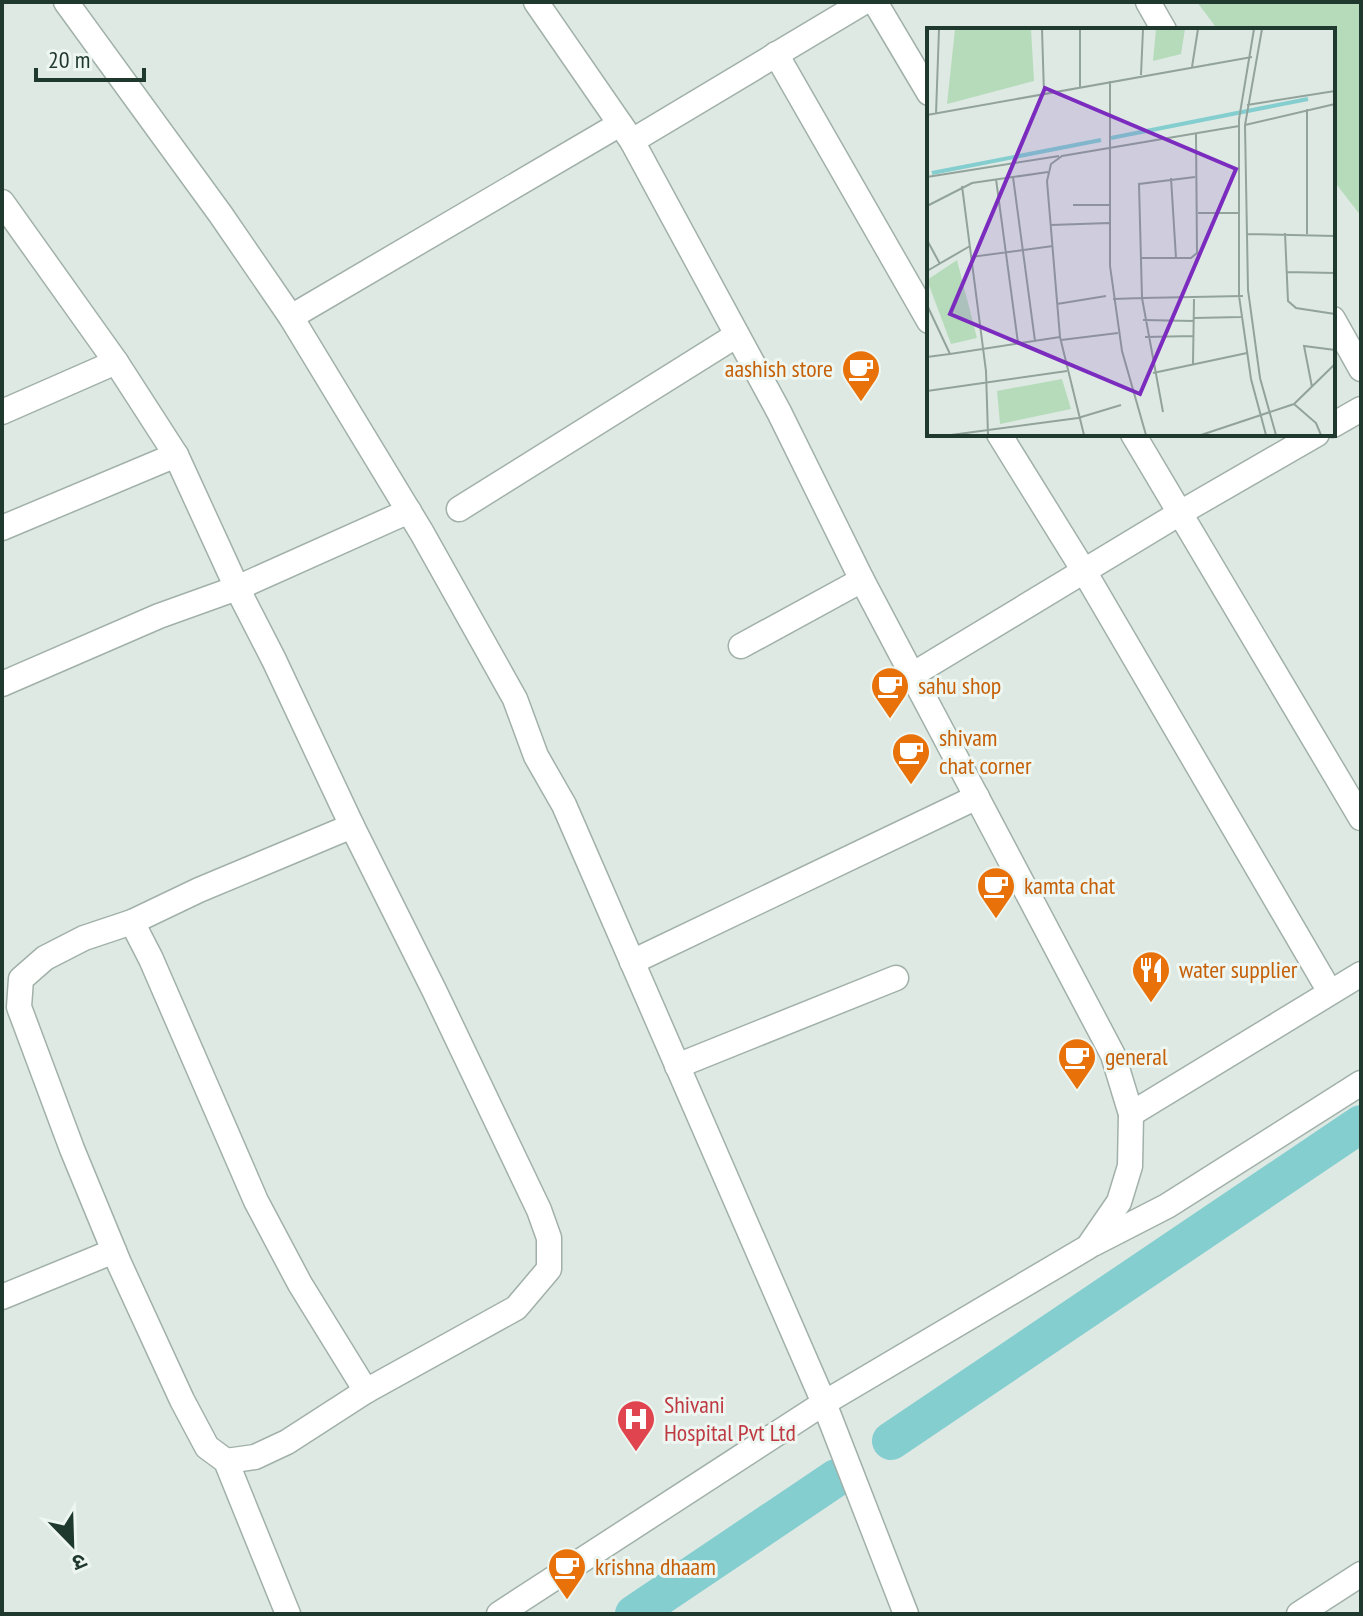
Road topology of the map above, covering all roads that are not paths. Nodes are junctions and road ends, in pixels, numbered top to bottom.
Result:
1 (66, 2) edge
2 (536, 2) edge
3 (864, 2) edge
4 (875, 2) edge
5 (1148, 2) edge
6 (1163, 28) edge
7 (776, 54) junction
8 (927, 90) edge
9 (626, 133) junction
10 (2, 202) edge
11 (291, 317) junction
12 (927, 318) edge
13 (1335, 323) edge
14 (737, 335) junction
15 (116, 362) junction
16 (1361, 369) edge
17 (1361, 409) edge
18 (2, 412) edge
19 (1335, 424) edge
20 (1000, 436) edge
21 (1134, 436) edge
22 (1314, 436) edge
23 (176, 455) junction
24 (459, 509) dead end
25 (409, 511) junction
26 (1180, 513) junction
27 (2, 528) edge
28 (1084, 571) junction
29 (862, 580) junction
30 (237, 588) junction
31 (741, 646) dead end
32 (912, 675) junction
33 (2, 684) edge
34 (977, 797) junction
35 (1361, 818) edge
36 (352, 826) junction
37 (132, 922) junction
38 (632, 962) junction
39 (1361, 974) edge
40 (896, 978) dead end
41 (1330, 992) junction
42 (677, 1066) junction
43 (1361, 1083) edge
44 (1131, 1114) junction
45 (1088, 1247) junction
46 (114, 1251) junction
47 (2, 1297) edge
48 (366, 1391) junction
49 (824, 1403) junction
50 (226, 1461) junction
51 (1360, 1577) edge
52 (288, 1614) edge
53 (499, 1614) edge
54 (906, 1614) edge
55 (1299, 1614) edge

1 - 11 street
2 - 9 street
3 - 7 street
4 - 8 street
5 - 6 street
7 - 9 street
7 - 12 street
9 - 11 street
9 - 14 street
10 - 15 street
11 - 25 street
13 - 16 street
14 - 24 street
14 - 29 street
15 - 18 street
15 - 23 street
17 - 19 street
20 - 28 street
21 - 26 street
22 - 26 street
23 - 27 street
23 - 30 street
25 - 30 street
25 - 38 street
26 - 28 street
26 - 35 street
28 - 32 street
28 - 41 street
29 - 31 street
29 - 32 street
30 - 33 street
30 - 36 street
32 - 34 street
34 - 38 street
34 - 44 street
36 - 37 street
36 - 48 street
37 - 46 street
37 - 48 street
38 - 42 street
39 - 41 street
40 - 42 street
41 - 44 street
42 - 49 street
43 - 45 street
44 - 45 street
45 - 49 street
46 - 47 street
46 - 50 street
48 - 50 street
49 - 53 street
49 - 54 street
50 - 52 street
51 - 55 street

